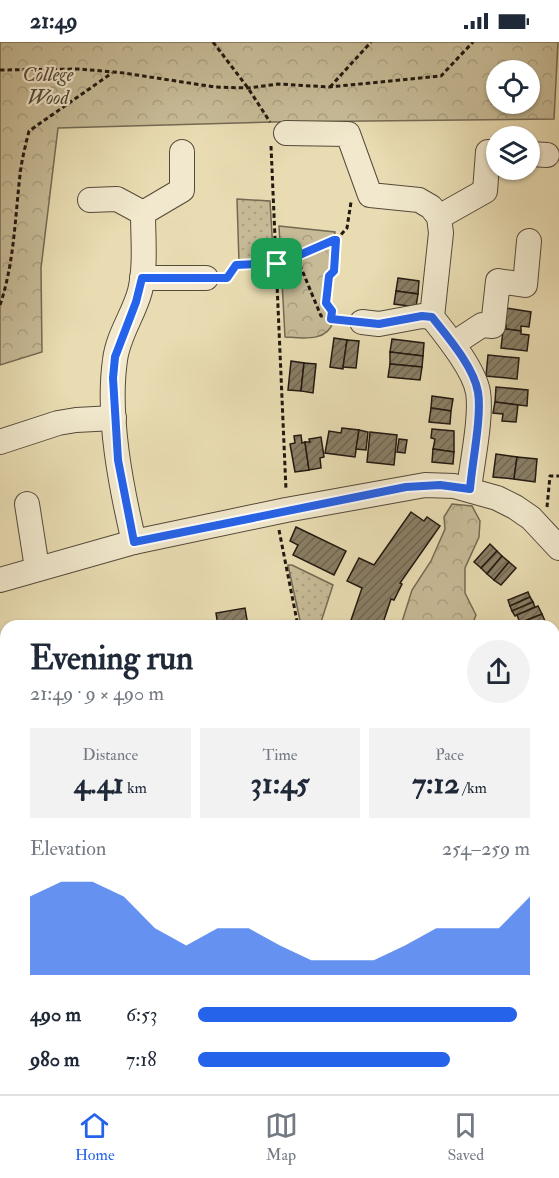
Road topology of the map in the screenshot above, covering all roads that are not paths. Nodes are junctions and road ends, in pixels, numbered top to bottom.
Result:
1 (276, 134) road end
2 (182, 152) dead end
3 (486, 178) edge
4 (90, 200) dead end
5 (143, 213) junction
6 (439, 217) junction
7 (529, 241) dead end
8 (142, 278) junction
9 (206, 278) road end
10 (432, 317) junction
11 (362, 322) road end
12 (453, 344) junction
13 (114, 418) junction
14 (0, 442) edge
15 (470, 489) junction
16 (27, 504) dead end
17 (134, 542) junction
18 (559, 548) edge
19 (37, 568) junction
20 (0, 580) edge

1 - 6 street
2 - 5 street
3 - 6 street
4 - 5 street
5 - 8 street
6 - 10 street
7 - 12 street
8 - 9 street
8 - 13 street
10 - 11 street
10 - 12 street
12 - 15 street
13 - 14 street
13 - 17 street
15 - 17 street
15 - 18 street
16 - 19 street
17 - 19 street
19 - 20 street

